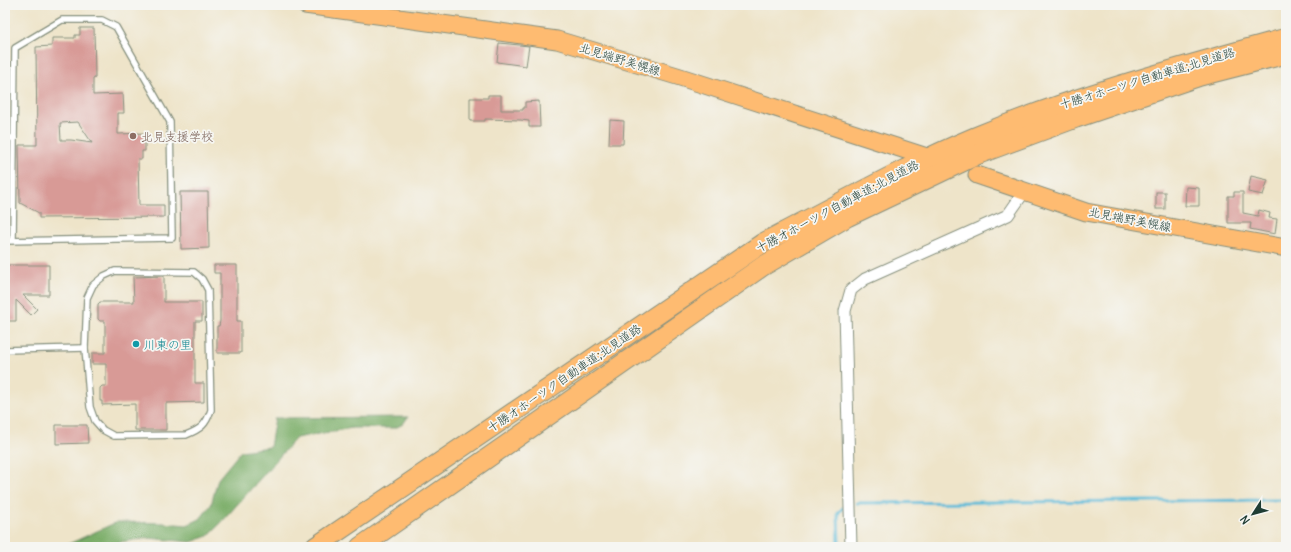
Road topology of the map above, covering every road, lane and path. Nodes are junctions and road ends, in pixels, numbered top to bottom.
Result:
1 (305, 5) edge
2 (1286, 29) edge
3 (1286, 38) edge
4 (1286, 56) edge
5 (1151, 75) junction
6 (5, 138) edge
7 (14, 138) junction
8 (924, 156) dead end
9 (977, 175) dead end
10 (1024, 192) junction
11 (5, 241) edge
12 (13, 241) junction
13 (1286, 248) edge
14 (85, 348) junction
15 (5, 350) edge
16 (315, 547) edge
17 (360, 547) edge
18 (851, 547) edge

1 - 8 main road, 北見端野美幌線
2 - 5 highway
3 - 5 highway, 十勝オホーツク自動車道;北見道路
4 - 17 highway, 十勝オホーツク自動車道;北見道路
5 - 16 highway, 十勝オホーツク自動車道;北見道路
6 - 7 lane
7 - 12 lane
7 - 12 lane
9 - 10 main road, 北見端野美幌線
10 - 13 main road, 北見端野美幌線
10 - 18 street
11 - 12 lane
14 - 14 lane
14 - 15 lane

